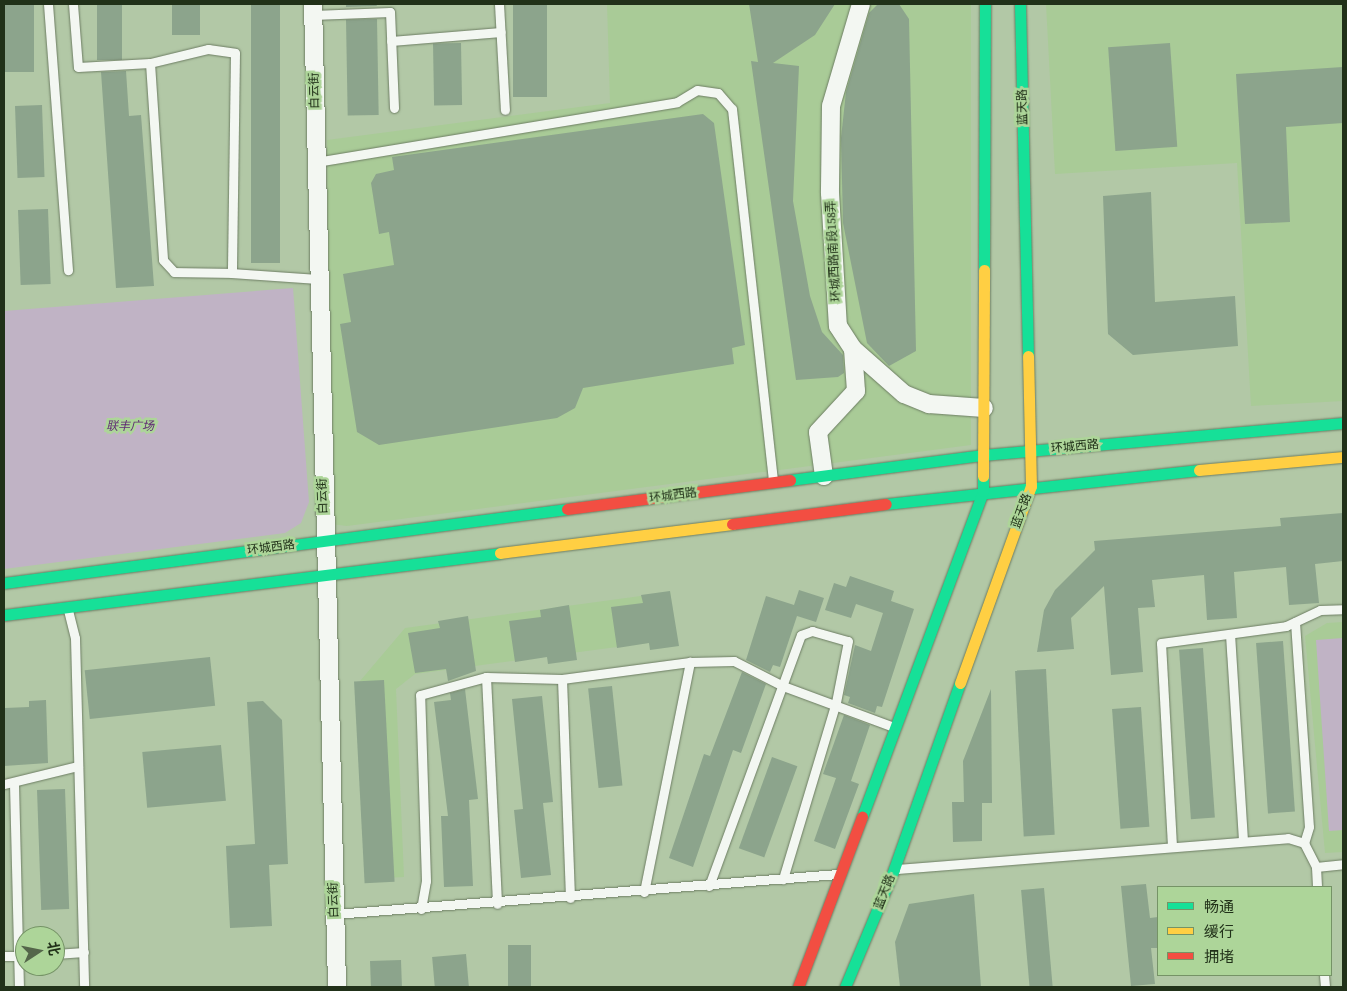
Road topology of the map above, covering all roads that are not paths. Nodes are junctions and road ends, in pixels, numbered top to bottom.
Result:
1 (48, 4) edge
2 (73, 4) edge
3 (499, 4) edge
4 (861, 4) edge
5 (984, 4) edge
6 (1020, 4) edge
7 (390, 8) edge
8 (313, 10) edge
9 (501, 32) junction
10 (391, 41) junction
11 (150, 62) junction
12 (394, 108) dead end
13 (505, 110) dead end
14 (316, 162) junction
15 (68, 270) dead end
16 (232, 273) junction
17 (317, 279) junction
18 (852, 349) junction
19 (984, 408) junction
20 (1343, 423) edge
21 (1030, 451) junction
22 (984, 455) junction
23 (1343, 457) edge
24 (824, 476) junction
25 (773, 482) junction
26 (1031, 486) junction
27 (983, 491) junction
28 (324, 541) junction
29 (325, 573) junction
30 (4, 583) edge
31 (67, 607) junction
32 (1343, 610) edge
33 (4, 615) edge
34 (1295, 622) junction
35 (1230, 634) junction
36 (690, 662) junction
37 (486, 677) junction
38 (562, 679) junction
39 (783, 686) junction
40 (836, 702) junction
41 (895, 728) junction
42 (78, 766) junction
43 (4, 784) edge
44 (14, 784) junction
45 (1243, 841) junction
46 (1304, 843) junction
47 (1172, 846) junction
48 (1343, 864) edge
49 (1316, 867) junction
50 (894, 869) junction
51 (841, 874) junction
52 (783, 880) junction
53 (709, 886) junction
54 (1317, 886) edge
55 (644, 892) junction
56 (570, 898) junction
57 (497, 904) junction
58 (421, 909) junction
59 (335, 914) junction
60 (20, 926) edge
61 (84, 952) junction
62 (65, 953) edge
63 (84, 987) edge
64 (337, 987) edge
65 (798, 987) edge
66 (845, 987) edge

1 - 15 lane
2 - 11 lane
3 - 9 lane
4 - 18 street, 环城西路南段158弄
5 - 19 main road
6 - 21 main road, 蓝天路
7 - 8 lane
7 - 10 lane
8 - 14 street, 白云街
9 - 10 lane
9 - 13 lane
10 - 12 lane
11 - 16 lane
11 - 16 lane
14 - 17 street, 白云街
14 - 25 lane
16 - 17 lane
17 - 28 street, 白云街
18 - 19 street, 环城西路南段158弄
18 - 24 street
19 - 22 main road
20 - 21 main road, 环城西路
21 - 22 main road, 环城西路
21 - 26 main road, 蓝天路
22 - 24 main road, 环城西路
22 - 27 main road
23 - 26 main road
24 - 25 main road, 环城西路
25 - 28 main road, 环城西路
26 - 27 main road
26 - 50 main road, 蓝天路
27 - 29 main road
27 - 41 main road
28 - 29 street, 白云街
28 - 30 main road, 环城西路
29 - 31 main road
29 - 59 street, 白云街
31 - 33 main road
31 - 42 lane
32 - 34 lane
34 - 35 lane
34 - 46 lane
35 - 45 lane
35 - 47 lane
36 - 38 lane
36 - 39 lane
36 - 55 lane
37 - 38 lane
37 - 57 lane
37 - 58 lane
38 - 56 lane
39 - 40 lane
39 - 40 lane
39 - 53 lane
40 - 41 lane
40 - 52 lane
41 - 51 main road
42 - 44 lane
42 - 61 lane
43 - 44 lane
44 - 60 lane
45 - 46 lane
45 - 47 lane
46 - 49 lane
47 - 50 lane
48 - 49 lane
49 - 54 lane
50 - 66 main road, 蓝天路
51 - 52 lane
51 - 65 main road
52 - 53 lane
53 - 55 lane
55 - 56 lane
56 - 57 lane
57 - 58 lane
58 - 59 lane
59 - 64 street, 白云街
61 - 62 lane
61 - 63 lane

